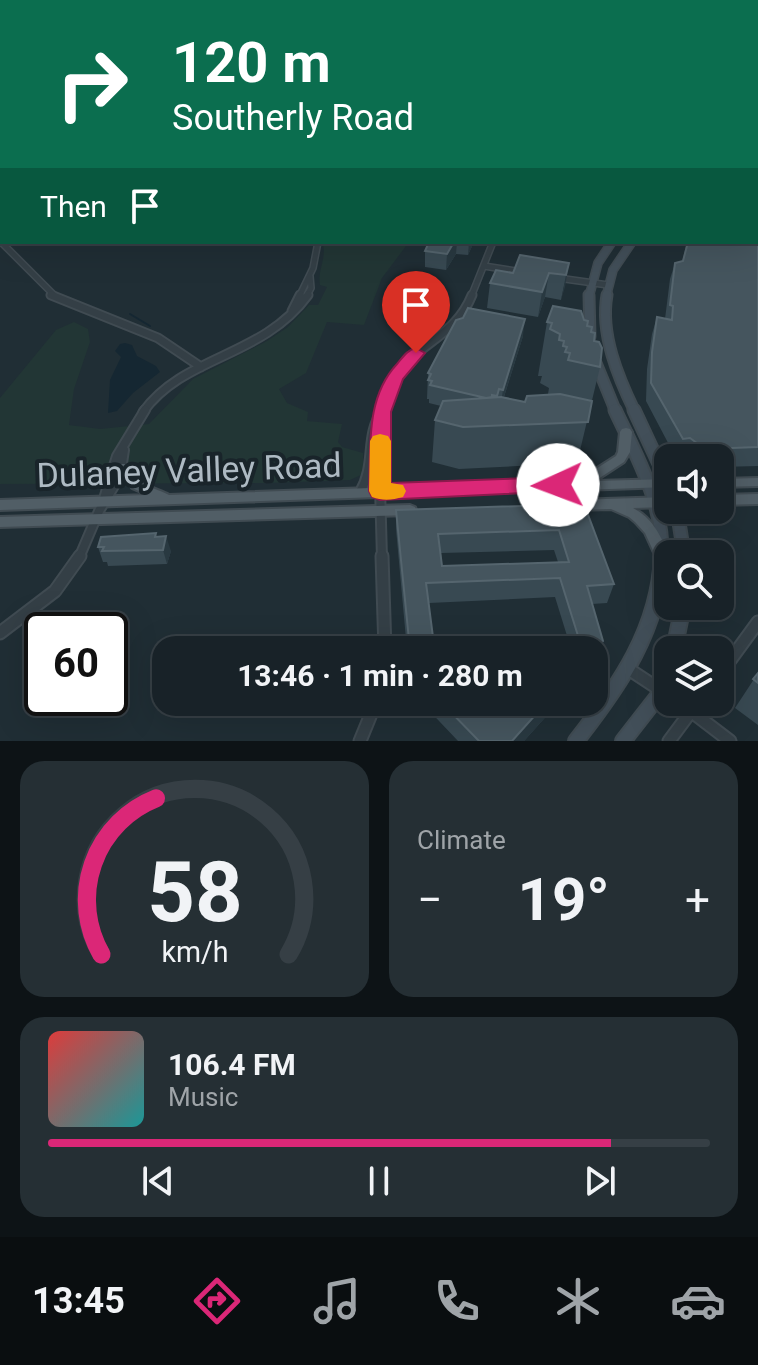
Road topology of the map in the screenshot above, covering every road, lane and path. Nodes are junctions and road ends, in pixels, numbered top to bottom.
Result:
1 (3, 244) edge
2 (318, 244) edge
3 (492, 244) edge
4 (610, 244) edge
5 (630, 244) edge
6 (484, 266) junction
7 (529, 273) edge
8 (554, 277) edge
9 (591, 283) junction
10 (608, 285) junction
11 (201, 367) junction
12 (382, 412) junction
13 (626, 432) junction
14 (124, 448) junction
15 (654, 453) edge
16 (124, 467) junction
17 (758, 482) edge
18 (648, 483) junction
19 (654, 483) edge
20 (734, 483) edge
21 (580, 484) junction
22 (380, 491) junction
23 (654, 491) edge
24 (360, 492) junction
25 (173, 499) junction
26 (758, 499) edge
27 (734, 500) edge
28 (103, 502) junction
29 (654, 502) edge
30 (606, 504) junction
31 (0, 505) edge
32 (559, 505) edge
33 (419, 509) edge
34 (381, 510) junction
35 (96, 519) junction
36 (0, 522) edge
37 (656, 540) edge
38 (654, 609) edge
39 (758, 622) edge
40 (0, 633) edge
41 (385, 636) edge
42 (734, 655) edge
43 (630, 670) junction
44 (654, 686) edge
45 (654, 706) edge
46 (370, 716) edge
47 (688, 716) edge
48 (705, 716) edge
49 (360, 741) edge
50 (576, 741) edge
51 (623, 741) edge
52 (669, 741) edge
53 (730, 741) edge

1 - 11 street
2 - 11 street
3 - 6 street
4 - 9 main road
5 - 10 main road
6 - 7 street
6 - 12 street
8 - 9 street
9 - 10 street
9 - 13 main road
10 - 15 main road
11 - 14 street
12 - 22 street
12 - 24 street
13 - 18 main road
13 - 21 main road
14 - 16 street
14 - 28 street
16 - 25 main road
16 - 28 street
17 - 20 main road
18 - 19 main road, Dulaney Valley Road
18 - 21 main road, Dulaney Valley Road
18 - 23 main road
21 - 22 main road, Dulaney Valley Road
22 - 24 main road, Dulaney Valley Road
22 - 34 street
24 - 25 main road, Dulaney Valley Road
25 - 28 main road, Dulaney Valley Road
26 - 27 main road
28 - 31 main road, Dulaney Valley Road
28 - 35 street
29 - 30 main road
30 - 32 main road
30 - 37 main road
33 - 34 main road, Dulaney Valley Road
34 - 35 main road, Dulaney Valley Road
34 - 41 street
35 - 36 main road, Dulaney Valley Road
35 - 40 street
38 - 43 main road
39 - 42 street
43 - 44 street
43 - 50 main road
45 - 51 main road
46 - 49 street
47 - 52 street
48 - 53 street

